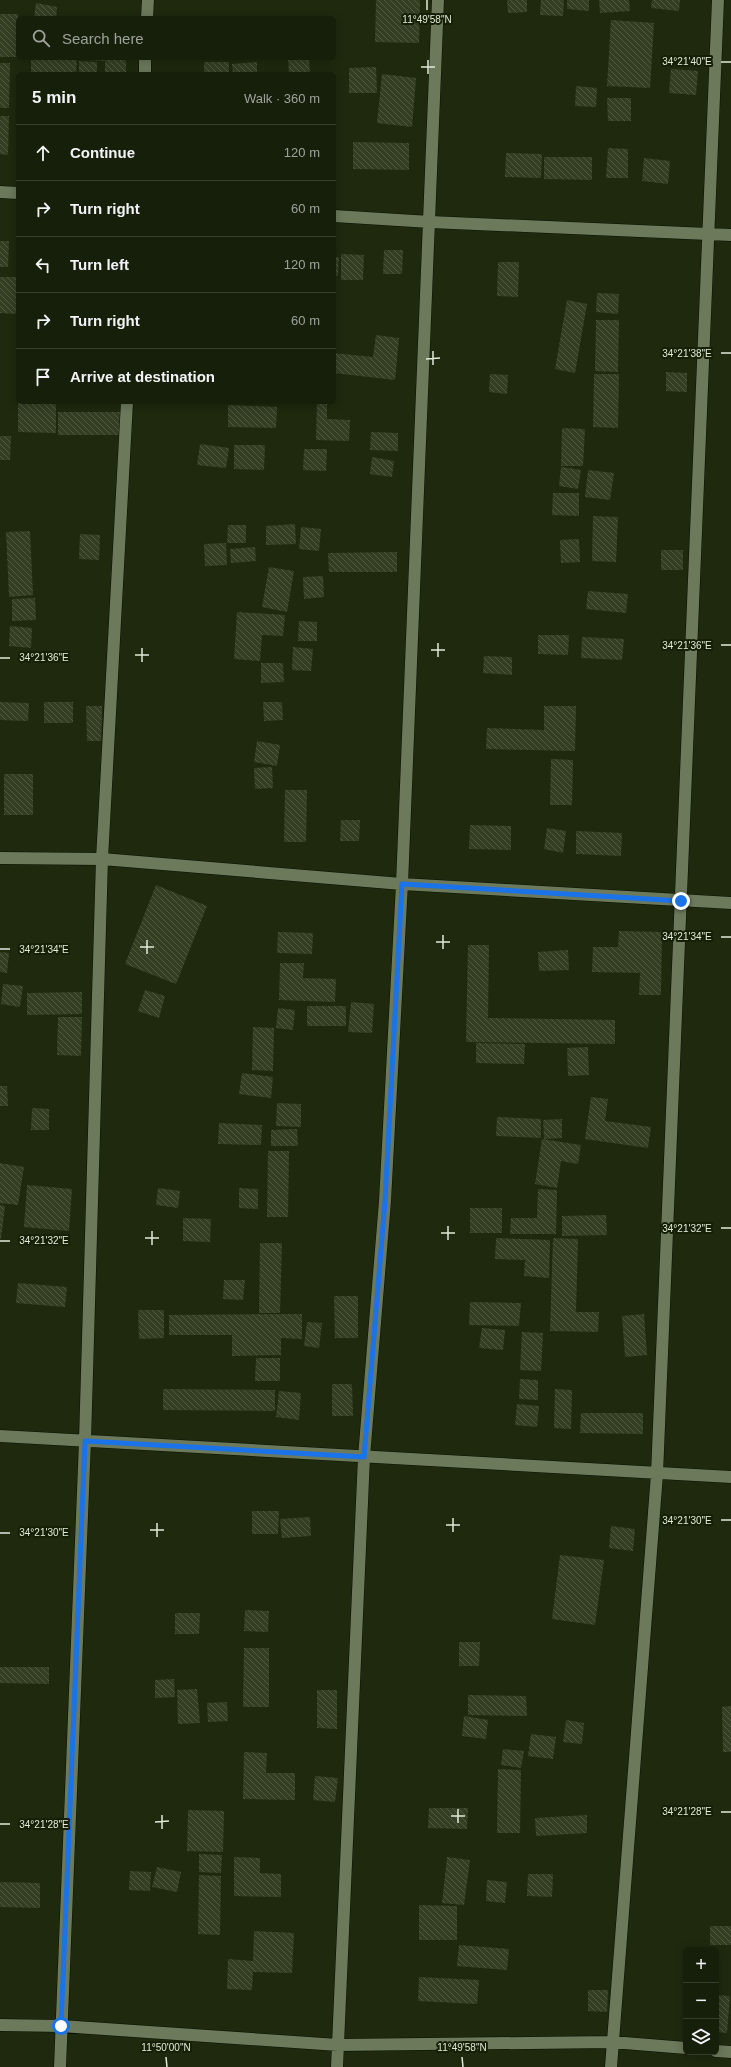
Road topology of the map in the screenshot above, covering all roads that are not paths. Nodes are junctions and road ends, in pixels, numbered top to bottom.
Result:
1 (148, 0) edge
2 (438, 0) edge
3 (718, 0) edge
4 (147, 16) edge
5 (145, 60) edge
6 (144, 72) edge
7 (0, 192) edge
8 (16, 193) edge
9 (336, 216) edge
10 (430, 222) junction
11 (708, 234) junction
12 (731, 235) edge
13 (127, 404) edge
14 (0, 858) edge
15 (102, 859) junction
16 (402, 884) junction
17 (681, 901) junction
18 (731, 903) edge
19 (0, 1436) edge
20 (85, 1441) junction
21 (364, 1457) junction
22 (657, 1474) junction
23 (731, 1478) edge
24 (0, 2025) edge
25 (61, 2026) junction
26 (612, 2042) junction
27 (338, 2045) junction
28 (683, 2048) edge
29 (719, 2051) edge
30 (731, 2052) edge
31 (60, 2067) edge
32 (338, 2067) edge
33 (612, 2067) edge

1 - 4 street
2 - 10 street
3 - 11 street
5 - 6 street
7 - 8 street
9 - 10 street
10 - 11 street
10 - 16 street
11 - 12 street
11 - 17 street
13 - 15 street
14 - 15 street
15 - 16 street
15 - 20 street
16 - 17 street
16 - 21 street
17 - 18 street
17 - 22 street
19 - 20 street
20 - 21 street
20 - 25 street
21 - 22 street
21 - 27 street
22 - 23 street
22 - 26 street
24 - 25 street
25 - 27 street
25 - 31 street
26 - 27 street
26 - 28 street
26 - 33 street
27 - 32 street
29 - 30 street

